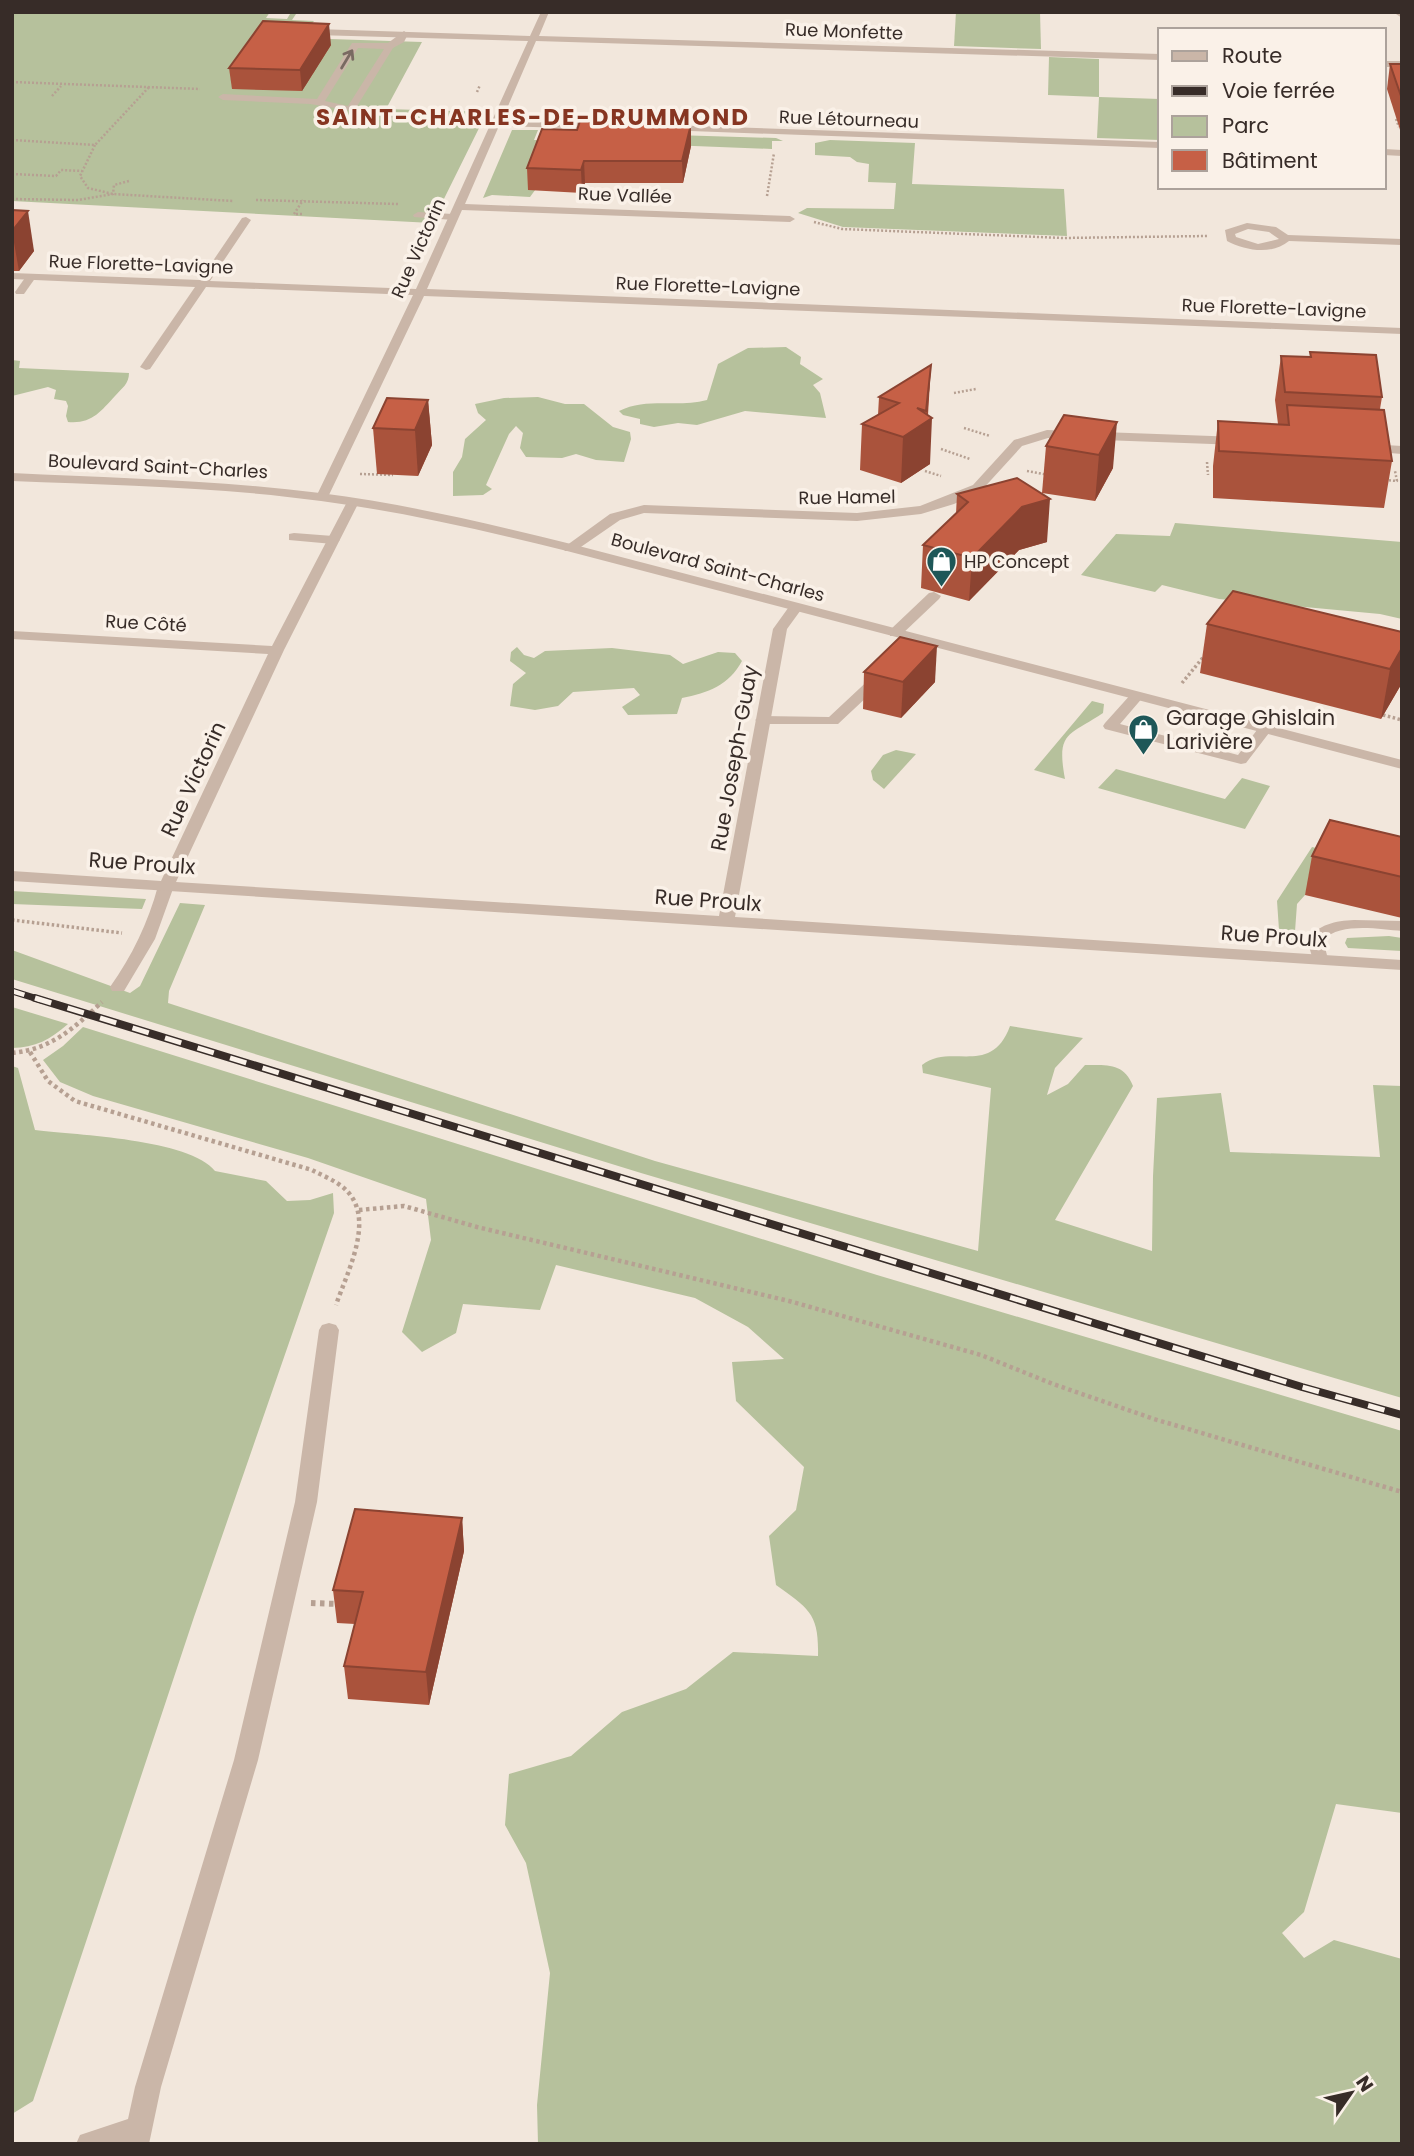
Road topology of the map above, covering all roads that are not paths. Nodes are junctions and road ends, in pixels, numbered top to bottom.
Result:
1 (545, 12) edge
2 (1397, 12) edge
3 (1402, 15) edge
4 (316, 32) edge
5 (404, 34) junction
6 (533, 37) junction
7 (390, 46) junction
8 (1158, 57) edge
9 (223, 97) dead end
10 (319, 103) junction
11 (496, 122) junction
12 (613, 127) edge
13 (654, 128) edge
14 (1158, 145) edge
15 (456, 212) junction
16 (418, 215) dead end
17 (790, 219) road end
18 (246, 220) dead end
19 (1285, 238) dead end
20 (1402, 242) edge
21 (12, 276) edge
22 (31, 277) junction
23 (203, 284) junction
24 (20, 292) dead end
25 (420, 293) junction
26 (1402, 331) edge
27 (146, 367) dead end
28 (1252, 442) edge
29 (1362, 448) edge
30 (1402, 450) edge
31 (12, 477) edge
32 (322, 497) junction
33 (353, 502) junction
34 (294, 537) dead end
35 (333, 540) junction
36 (570, 548) junction
37 (934, 596) dead end
38 (796, 607) junction
39 (895, 633) junction
40 (12, 635) edge
41 (922, 640) junction
42 (277, 650) junction
43 (909, 652) edge
44 (894, 665) edge
45 (1137, 696) junction
46 (762, 719) junction
47 (1265, 729) junction
48 (1402, 765) edge
49 (12, 876) edge
50 (166, 886) junction
51 (726, 922) junction
52 (1402, 926) edge
53 (1320, 960) junction
54 (1402, 965) edge
55 (118, 987) road end
56 (328, 1330) road end
57 (137, 2135) edge
58 (89, 2144) edge

1 - 6 street, Rue Victorin
2 - 3 street
4 - 5 street, Rue Monfette
5 - 6 street, Rue Monfette
5 - 7 street
6 - 8 street, Rue Monfette
6 - 11 street, Rue Victorin
10 -> 7 street
7 - 10 street
9 - 10 street
11 - 12 street
11 - 15 street, Rue Victorin
13 - 14 street, Rue Létourneau
15 - 16 street, Rue Vallée
15 - 17 street, Rue Vallée
15 - 25 street, Rue Victorin
18 - 23 street
19 - 20 street
21 - 22 street, Rue Florette-Lavigne
22 - 23 street, Rue Florette-Lavigne
22 - 24 street
23 - 25 street, Rue Florette-Lavigne
23 - 27 street
25 - 26 street, Rue Florette-Lavigne
25 - 32 street, Rue Victorin
28 - 36 street, Rue Hamel
29 - 30 street
31 - 32 street, Boulevard Saint-Charles
32 - 33 street, Boulevard Saint-Charles
33 - 35 street, Rue Victorin
33 - 36 street, Boulevard Saint-Charles
34 - 35 street
35 - 42 street, Rue Victorin
36 - 38 street, Boulevard Saint-Charles
37 - 39 street
38 - 39 street, Boulevard Saint-Charles
38 - 46 street, Rue Joseph-Guay
39 - 41 street, Boulevard Saint-Charles
40 - 42 street, Rue Côté
41 - 43 street
41 - 45 street, Boulevard Saint-Charles
42 - 50 street, Rue Victorin
44 - 46 street
45 - 47 street, Boulevard Saint-Charles
45 - 47 street
46 - 51 street, Rue Joseph-Guay
47 - 48 street, Boulevard Saint-Charles
49 - 50 street, Rue Proulx
50 - 51 street, Rue Proulx
50 - 55 street, Rue Victorin
51 - 53 street, Rue Proulx
52 - 53 street
53 - 54 street, Rue Proulx
56 - 57 street
57 - 58 street

